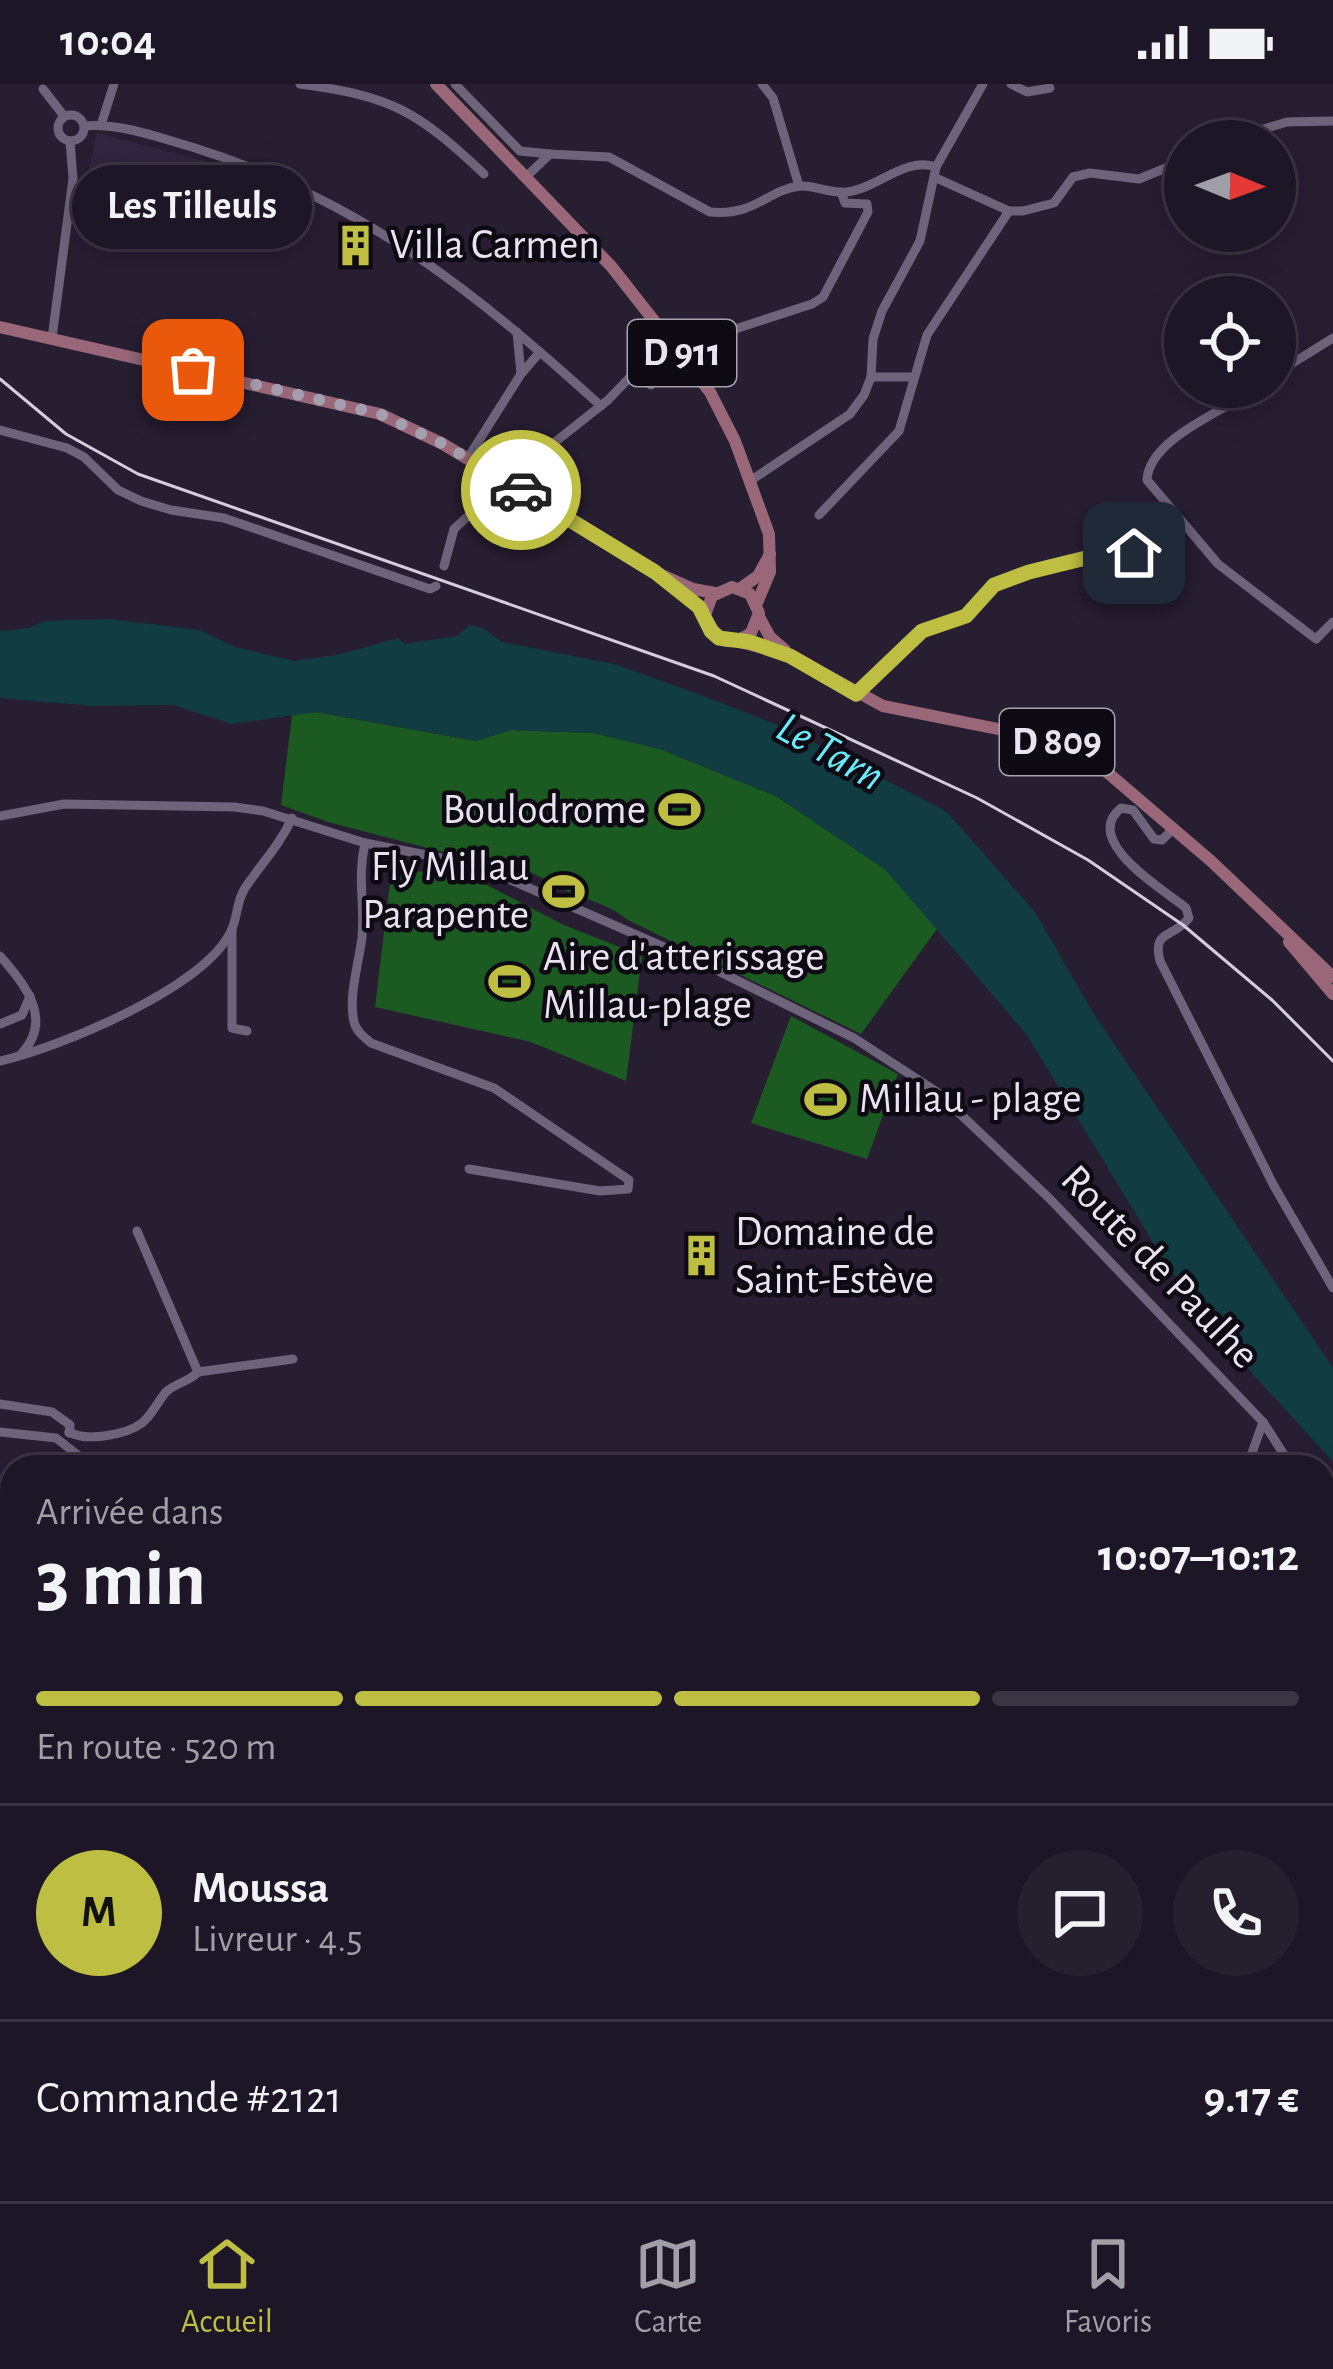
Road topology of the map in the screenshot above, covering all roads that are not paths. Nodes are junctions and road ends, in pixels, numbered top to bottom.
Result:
1 (114, 84) edge
2 (300, 84) edge
3 (436, 84) edge
4 (455, 84) edge
5 (762, 84) edge
6 (983, 84) edge
7 (1011, 84) edge
8 (43, 88) dead end
9 (1050, 88) dead end
10 (64, 116) junction
11 (1296, 122) edge
12 (1333, 122) edge
13 (101, 125) junction
14 (84, 126) junction
15 (70, 141) junction
16 (550, 154) junction
17 (1164, 169) edge
18 (935, 172) junction
19 (484, 174) dead end
20 (526, 177) junction
21 (799, 186) junction
22 (841, 193) junction
23 (1009, 211) junction
24 (0, 327) edge
25 (517, 332) junction
26 (683, 337) dead end
27 (52, 338) junction
28 (1333, 338) edge
29 (540, 352) junction
30 (1296, 361) edge
31 (521, 374) junction
32 (871, 377) junction
33 (914, 377) junction
34 (651, 386) dead end
35 (601, 406) junction
36 (1221, 408) edge
37 (0, 430) edge
38 (468, 458) junction
39 (506, 481) junction
40 (750, 482) junction
41 (819, 515) dead end
42 (1178, 520) junction
43 (770, 553) junction
44 (444, 566) dead end
45 (655, 572) junction
46 (436, 586) dead end
47 (741, 588) junction
48 (715, 593) junction
49 (758, 610) junction
50 (705, 615) junction
51 (1333, 622) edge
52 (736, 641) junction
53 (790, 656) junction
54 (856, 694) junction
55 (0, 816) edge
56 (292, 818) junction
57 (1174, 828) junction
58 (365, 844) junction
59 (1274, 922) junction
60 (232, 930) junction
61 (0, 956) edge
62 (1333, 977) edge
63 (1333, 994) edge
64 (30, 997) junction
65 (0, 1024) edge
66 (248, 1031) dead end
67 (17, 1058) junction
68 (0, 1061) edge
69 (469, 1169) dead end
70 (137, 1231) dead end
71 (1333, 1288) edge
72 (293, 1359) dead end
73 (198, 1372) junction
74 (0, 1404) edge
75 (1263, 1421) junction
76 (0, 1432) edge
77 (68, 1438) junction
78 (83, 1455) edge
79 (1251, 1455) edge
80 (1284, 1455) edge

1 - 13 street
2 - 19 street
3 - 20 main road, D 911
4 - 16 street
5 - 21 street
6 - 18 street
7 - 9 street
8 - 10 street
10 - 14 street
10 - 15 street
11 - 12 street
13 - 14 street
13 - 25 street
14 - 15 street
15 - 27 street
16 - 20 street
16 - 21 street
17 - 23 street
18 - 22 street
18 - 23 street
18 - 32 street
20 - 40 main road, D 911
21 - 22 street
22 - 26 street
23 - 33 street
24 - 27 main road
25 - 29 street
25 - 31 street
27 - 38 main road
28 - 30 street
29 - 31 street
29 - 35 street
31 - 38 street
32 - 33 street
32 - 40 street
33 - 41 street
34 - 35 street
35 - 39 street
36 - 42 street
37 - 46 street
38 - 39 main road
39 - 44 street
39 - 45 main road
40 - 43 main road, D 911
42 - 51 street
42 - 54 street
43 - 47 main road
43 - 49 main road, D 911
45 - 48 main road
45 - 50 main road
47 - 48 main road
47 - 49 main road
48 - 50 main road
49 - 52 main road
49 - 53 main road, D 809
50 - 52 main road
52 - 53 main road, D 809
53 - 54 main road, D 809
54 - 57 main road, D 809
55 - 56 street, Route de Paulhe
56 - 58 street, Route de Paulhe
56 - 60 street
57 - 59 main road, D 809
57 - 71 street
58 - 69 street
58 - 75 street, Route de Paulhe
59 - 62 main road, D 809
59 - 63 main road, D 809
60 - 66 street
60 - 67 street
61 - 64 street
64 - 65 street
64 - 67 street
67 - 68 street
70 - 73 street
72 - 73 street
73 - 77 street
74 - 77 street
75 - 79 street
75 - 80 street, Route de Paulhe
76 - 77 street
77 - 78 street

